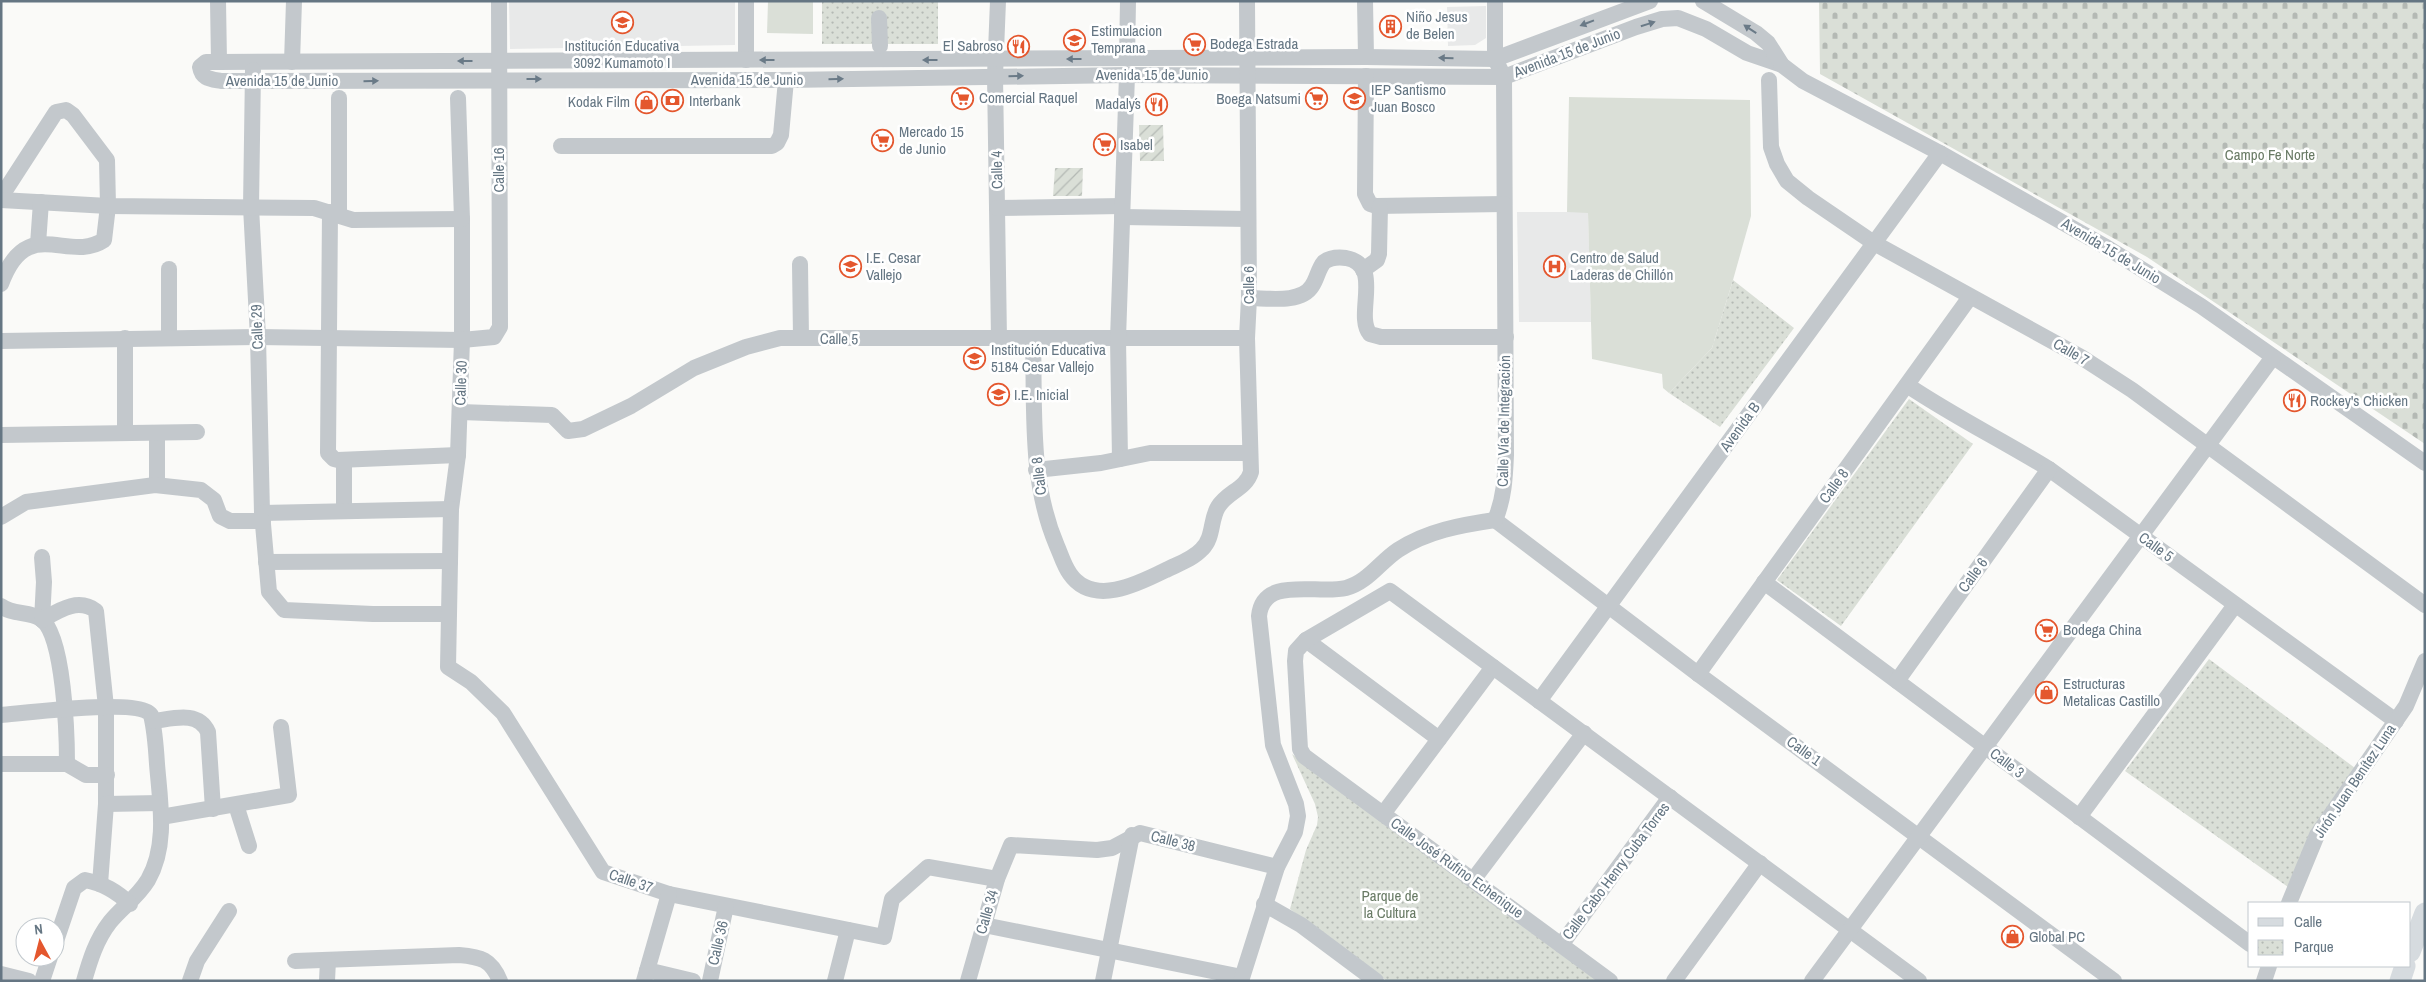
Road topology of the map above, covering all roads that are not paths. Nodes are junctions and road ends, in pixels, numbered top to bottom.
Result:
1 (218, 1) edge
2 (294, 1) edge
3 (500, 1) edge
4 (746, 1) edge
5 (998, 1) edge
6 (1128, 1) edge
7 (1247, 1) edge
8 (1365, 1) edge
9 (1495, 1) edge
10 (1650, 1) edge
11 (1703, 1) edge
12 (879, 18) dead end
13 (880, 46) dead end
14 (1366, 57) junction
15 (1247, 58) junction
16 (996, 59) junction
17 (1495, 59) junction
18 (746, 60) junction
19 (499, 61) junction
20 (219, 62) junction
21 (253, 62) junction
22 (292, 62) junction
23 (1782, 65) junction
24 (1127, 67) junction
25 (1248, 75) junction
26 (995, 76) junction
27 (1366, 76) junction
28 (1504, 77) junction
29 (499, 79) junction
30 (786, 80) junction
31 (1769, 80) dead end
32 (252, 81) junction
33 (339, 98) dead end
34 (458, 98) dead end
35 (561, 146) dead end
36 (1940, 153) junction
37 (1, 198) edge
38 (41, 202) junction
39 (1504, 204) junction
40 (108, 206) junction
41 (1380, 206) junction
42 (251, 207) junction
43 (997, 208) junction
44 (1122, 212) junction
45 (334, 214) junction
46 (462, 218) junction
47 (1248, 219) junction
48 (1874, 243) junction
49 (38, 244) junction
50 (800, 264) dead end
51 (169, 269) dead end
52 (1363, 270) junction
53 (1, 284) edge
54 (1970, 297) junction
55 (1249, 298) junction
56 (169, 337) junction
57 (258, 337) junction
58 (1506, 337) junction
59 (125, 338) junction
60 (801, 338) junction
61 (1247, 338) junction
62 (329, 339) junction
63 (999, 339) junction
64 (1118, 339) junction
65 (462, 340) junction
66 (1034, 340) junction
67 (1, 341) edge
68 (2273, 357) junction
69 (1907, 385) junction
70 (460, 412) junction
71 (197, 432) dead end
72 (125, 433) junction
73 (157, 433) junction
74 (1, 435) edge
75 (2208, 446) junction
76 (1249, 453) junction
77 (458, 455) junction
78 (344, 460) junction
79 (1120, 460) junction
80 (2425, 463) edge
81 (2049, 469) junction
82 (1036, 470) junction
83 (157, 486) junction
84 (451, 509) junction
85 (344, 511) junction
86 (1, 517) edge
87 (262, 517) junction
88 (1495, 520) junction
89 (2141, 536) junction
90 (42, 557) dead end
91 (450, 561) junction
92 (266, 562) junction
93 (1764, 582) junction
94 (1096, 591) joint
95 (2235, 604) junction
96 (2425, 605) edge
97 (1, 606) edge
98 (1608, 606) junction
99 (448, 614) junction
100 (42, 620) junction
101 (1306, 640) junction
102 (2425, 661) edge
103 (448, 667) joint
104 (1493, 667) junction
105 (1698, 674) junction
106 (1897, 681) junction
107 (1539, 701) junction
108 (106, 707) junction
109 (66, 710) junction
110 (1, 715) edge
111 (152, 721) junction
112 (2396, 721) junction
113 (281, 727) dead end
114 (1584, 734) junction
115 (1439, 738) junction
116 (1985, 747) junction
117 (1, 764) edge
118 (67, 764) junction
119 (107, 775) junction
120 (1670, 798) junction
121 (106, 804) junction
122 (236, 805) junction
123 (212, 809) junction
124 (161, 810) junction
125 (1383, 814) junction
126 (2079, 817) junction
127 (1132, 835) junction
128 (1919, 836) junction
129 (1011, 845) joint
130 (249, 846) dead end
131 (1760, 863) junction
132 (1277, 867) junction
133 (997, 879) junction
134 (1473, 880) junction
135 (100, 884) junction
136 (669, 894) junction
137 (2290, 902) edge
138 (130, 904) junction
139 (1264, 904) junction
140 (726, 906) junction
141 (229, 911) dead end
142 (2425, 913) edge
143 (64, 917) edge
144 (984, 926) junction
145 (848, 930) junction
146 (1850, 930) junction
147 (2248, 943) edge
148 (1561, 945) junction
149 (2411, 949) edge
150 (1109, 950) junction
151 (295, 960) dead end
152 (328, 960) junction
153 (47, 967) edge
154 (2268, 967) edge
155 (2405, 967) edge
156 (1, 974) edge
157 (646, 975) edge
158 (1242, 979) edge
159 (29, 981) edge
160 (42, 981) edge
161 (84, 981) edge
162 (190, 981) edge
163 (327, 981) edge
164 (500, 981) edge
165 (693, 981) edge
166 (710, 981) edge
167 (835, 981) edge
168 (968, 981) edge
169 (1103, 981) edge
170 (1376, 981) edge
171 (1610, 981) edge
172 (1674, 981) edge
173 (1812, 981) edge
174 (1919, 981) edge
175 (2114, 981) edge
176 (2264, 981) edge
177 (2400, 981) edge

1 - 20 street
2 - 22 street
3 - 19 street, Calle 16
4 - 18 street
5 - 16 street, Calle 4
6 - 24 street
7 - 15 street, Calle 6
8 - 14 street
9 - 17 street, Calle Vía de Integración
10 -> 17 street, Avenida 15 de Junio
23 -> 11 street, Avenida 15 de Junio
12 - 13 street
14 - 15 street, Avenida 15 de Junio
17 -> 14 street, Avenida 15 de Junio
15 - 24 street, Avenida 15 de Junio
15 - 25 street, Calle 6
16 -> 18 street, Avenida 15 de Junio
24 -> 16 street, Avenida 15 de Junio
16 - 26 street, Calle 4
17 - 28 street, Calle Vía de Integración
18 - 19 street, Avenida 15 de Junio
19 -> 22 street, Avenida 15 de Junio
19 - 29 street, Calle 16
20 - 21 street, Avenida 15 de Junio
20 - 32 street, Avenida 15 de Junio
21 - 22 street, Avenida 15 de Junio
21 - 32 street, Calle 29
28 -> 23 street, Avenida 15 de Junio
23 - 36 street, Avenida 15 de Junio
24 - 25 street, Avenida 15 de Junio
26 -> 24 street, Avenida 15 de Junio
24 - 44 street
25 - 27 street, Avenida 15 de Junio
25 - 47 street, Calle 6
30 -> 26 street, Avenida 15 de Junio
26 - 43 street, Calle 4
27 - 28 street, Avenida 15 de Junio
27 - 41 street
28 - 39 street, Calle Vía de Integración
29 -> 30 street, Avenida 15 de Junio
32 -> 29 street, Avenida 15 de Junio
29 - 65 street, Calle 16
30 - 35 street
31 - 48 street, Calle 7
32 - 42 street, Calle 29
33 - 45 street
34 - 46 street, Calle 30
36 - 48 street, Avenida B
36 - 68 street, Avenida 15 de Junio
37 - 38 street
37 - 40 street
38 - 40 street
38 - 49 street
39 - 41 street
39 - 58 street, Calle Vía de Integración
40 - 42 street
40 - 49 street
41 - 52 street
42 - 45 street
42 - 57 street, Calle 29
43 - 44 street
43 - 63 street, Calle 4
44 - 47 street
44 - 64 street
45 - 46 street
45 - 62 street
46 - 65 street, Calle 30
47 - 55 street, Calle 6
48 - 54 street, Calle 7
48 - 98 street, Avenida B
49 - 53 street
50 - 60 street
51 - 56 street
52 - 55 street
52 - 58 street
54 - 69 street, Calle 8
54 - 75 street, Calle 7
55 - 61 street, Calle 6
56 - 57 street
56 - 59 street
57 - 62 street
57 - 87 street, Calle 29
58 - 88 street, Calle Vía de Integración
59 - 67 street
59 - 72 street
60 - 63 street, Calle 5
60 - 70 street, Calle 5
61 - 64 street, Calle 5
61 - 76 street, Calle 6
62 - 65 street
62 - 78 street
63 - 66 street, Calle 5
64 - 66 street, Calle 5
64 - 79 street
65 - 70 street, Calle 30
66 - 82 street, Calle 8
68 - 75 street
68 - 80 street, Avenida 15 de Junio
69 - 81 street, Calle 5
69 - 93 street, Calle 8
70 - 77 street, Calle 30
71 - 73 street
72 - 73 street
72 - 74 street
73 - 83 street
75 - 89 street
75 - 96 street, Calle 7
76 - 79 street
76 - 94 street, Calle 6
77 - 78 street
77 - 84 street, Calle 30
78 - 85 street
79 - 82 street
81 - 89 street, Calle 5
81 - 106 street, Calle 6
82 - 94 street, Calle 8
83 - 86 street
83 - 87 street
84 - 85 street
84 - 91 street, Calle 30
85 - 87 street
87 - 92 street, Calle 29
88 - 98 street, Calle 1
88 - 132 street
89 - 95 street, Calle 5
89 - 116 street
90 - 100 street
91 - 92 street
91 - 99 street, Calle 30
92 - 99 street, Calle 29
93 - 105 street, Calle 8
93 - 106 street, Calle 3
95 - 112 street, Calle 5
95 - 126 street
97 - 100 street
98 - 105 street, Calle 1
98 - 107 street, Avenida B
99 - 103 street, Calle 30
100 - 108 street
100 - 109 street
101 - 104 street
101 - 115 street
101 - 125 street, Calle José Rufino Echenique
102 - 112 street, Jirón Juan Benítez Luna
103 - 136 street, Calle 37
104 - 107 street
104 - 115 street
105 - 128 street, Calle 1
106 - 116 street, Calle 3
107 - 114 street
108 - 109 street
108 - 111 street
108 - 119 street
109 - 110 street
109 - 118 street
111 - 123 street
111 - 124 street
112 - 137 street, Jirón Juan Benítez Luna
113 - 122 street
114 - 120 street
114 - 134 street
115 - 125 street
116 - 126 street, Calle 3
116 - 128 street
117 - 118 street
118 - 119 street
119 - 121 street
120 - 131 street
120 - 148 street, Calle Cabo Henry Cuba Torres
121 - 124 street
121 - 135 street
122 - 123 street
122 - 130 street
123 - 124 street
124 - 138 street
125 - 134 street, Calle José Rufino Echenique
126 - 147 street, Calle 3
127 - 129 street, Calle 38
127 - 132 street, Calle 38
127 - 150 street
128 - 146 street
128 - 175 street, Calle 1
129 - 133 street, Calle 34
131 - 146 street
131 - 172 street
132 - 139 street
133 - 144 street, Calle 34
133 - 145 street, Calle 37
134 - 148 street, Calle José Rufino Echenique
135 - 138 street
135 - 143 street
136 - 140 street, Calle 37
136 - 157 street
138 - 161 street
139 - 158 street
139 - 170 street
140 - 145 street, Calle 37
140 - 166 street, Calle 36
141 - 162 street
142 - 149 main road
144 - 150 street
144 - 168 street, Calle 34
145 - 167 street
146 - 173 street
146 - 174 street
148 - 171 street, Calle José Rufino Echenique
150 - 158 street
150 - 169 street
151 - 152 street
152 - 163 street
152 - 164 street
153 - 160 street
154 - 176 street
155 - 177 main road
156 - 159 street
157 - 165 street

